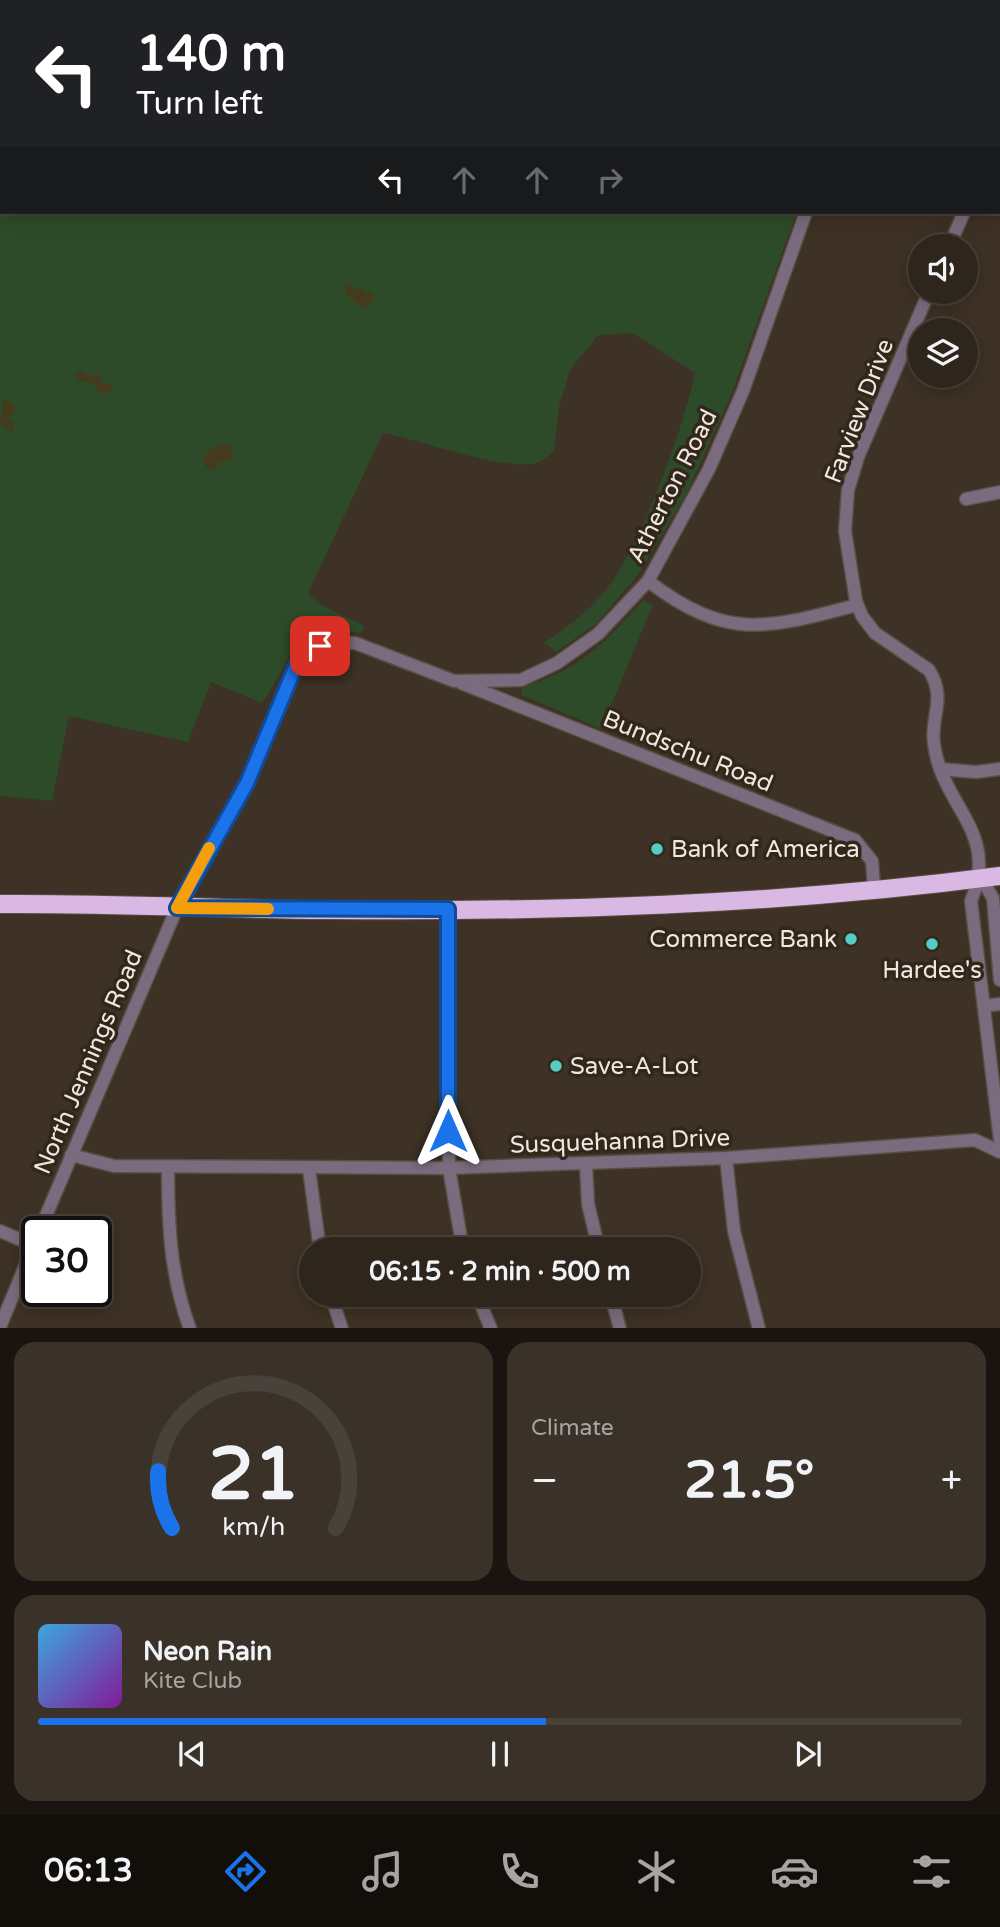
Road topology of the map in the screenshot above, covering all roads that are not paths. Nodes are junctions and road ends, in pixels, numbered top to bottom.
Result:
1 (805, 214) edge
2 (963, 214) edge
3 (955, 234) edge
4 (924, 304) edge
5 (1000, 492) edge
6 (966, 499) dead end
7 (648, 581) junction
8 (857, 605) junction
9 (454, 681) junction
10 (940, 769) junction
11 (1000, 769) edge
12 (1000, 876) edge
13 (981, 878) junction
14 (874, 888) junction
15 (0, 904) edge
16 (177, 908) junction
17 (448, 909) junction
18 (998, 955) junction
19 (979, 957) junction
20 (1000, 980) edge
21 (1000, 1004) edge
22 (984, 1006) junction
23 (1000, 1140) edge
24 (1000, 1152) edge
25 (71, 1154) junction
26 (726, 1158) junction
27 (586, 1164) junction
28 (168, 1168) junction
29 (449, 1168) junction
30 (309, 1169) junction
31 (46, 1216) edge
32 (0, 1231) edge
33 (21, 1237) edge
34 (318, 1237) edge
35 (461, 1237) edge
36 (596, 1237) edge
37 (21, 1275) edge
38 (335, 1307) edge
39 (483, 1307) edge
40 (614, 1307) edge
41 (0, 1326) edge
42 (190, 1328) edge
43 (342, 1328) edge
44 (491, 1328) edge
45 (620, 1328) edge
46 (759, 1328) edge

1 - 7 street, Atherton Road
2 - 3 street
4 - 8 street, Farview Drive
5 - 6 street
7 - 8 street
7 - 9 street, Atherton Road
8 - 10 street, Farview Drive
9 - 14 street, Bundschu Road
9 - 16 street, Atherton Road
10 - 11 street
10 - 13 street, Farview Drive
12 - 13 highway
13 - 14 highway
13 - 18 street
13 - 19 street
14 - 17 highway
15 - 16 highway
16 - 17 highway
16 - 25 street, North Jennings Road
17 - 29 street
18 - 19 street
18 - 20 street
19 - 22 street
21 - 22 street
22 - 23 street
24 - 26 street, Susquehanna Drive
25 - 28 street, Susquehanna Drive
25 - 31 street, North Jennings Road
26 - 27 street, Susquehanna Drive
26 - 46 street
27 - 29 street, Susquehanna Drive
27 - 36 street
28 - 30 street, Susquehanna Drive
28 - 42 street
29 - 30 street, Susquehanna Drive
29 - 35 street
30 - 34 street
32 - 33 street
37 - 41 street
38 - 43 street
39 - 44 street
40 - 45 street

